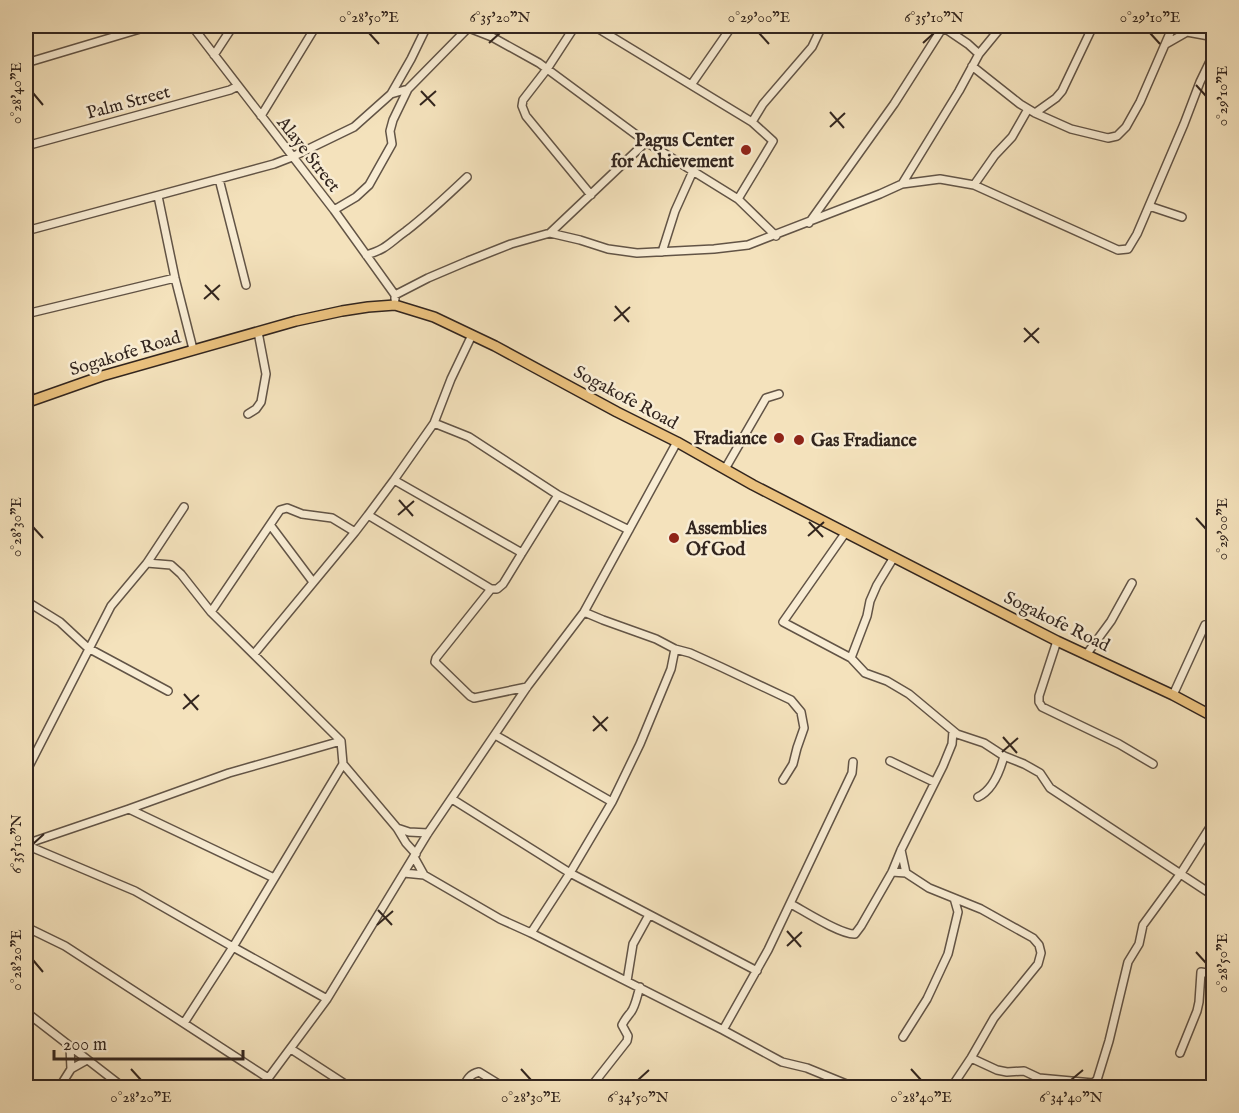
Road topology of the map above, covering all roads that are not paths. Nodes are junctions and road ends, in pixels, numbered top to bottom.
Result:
1 (150, 26) edge
2 (192, 26) edge
3 (232, 26) edge
4 (316, 26) edge
5 (427, 26) edge
6 (575, 26) edge
7 (594, 26) edge
8 (732, 26) edge
9 (822, 26) edge
10 (941, 26) edge
11 (1002, 26) edge
12 (1094, 26) edge
13 (1173, 26) edge
14 (470, 27) edge
15 (1212, 37) edge
16 (1166, 44) junction
17 (1214, 53) edge
18 (979, 54) junction
19 (214, 55) junction
20 (26, 63) edge
21 (972, 66) junction
22 (547, 69) junction
23 (691, 85) junction
24 (238, 86) junction
25 (408, 89) junction
26 (391, 94) junction
27 (1031, 111) junction
28 (261, 116) junction
29 (752, 122) junction
30 (646, 142) junction
31 (26, 146) edge
32 (292, 157) junction
33 (693, 171) junction
34 (467, 177) dead end
35 (219, 180) junction
36 (902, 184) junction
37 (974, 185) junction
38 (591, 195) junction
39 (158, 196) junction
40 (738, 199) junction
41 (1149, 206) junction
42 (334, 210) junction
43 (1182, 217) dead end
44 (808, 223) junction
45 (26, 231) edge
46 (550, 233) junction
47 (776, 236) junction
48 (662, 252) junction
49 (366, 255) junction
50 (175, 278) junction
51 (246, 285) dead end
52 (395, 300) junction
53 (26, 314) edge
54 (258, 332) junction
55 (472, 335) junction
56 (193, 349) junction
57 (26, 379) edge
58 (779, 394) dead end
59 (28, 403) edge
60 (248, 414) dead end
61 (434, 423) junction
62 (677, 442) junction
63 (725, 469) junction
64 (394, 480) junction
65 (558, 495) junction
66 (184, 507) dead end
67 (368, 515) junction
68 (271, 526) junction
69 (629, 530) junction
70 (355, 532) junction
71 (846, 532) junction
72 (522, 553) junction
73 (894, 557) junction
74 (147, 563) junction
75 (313, 582) junction
76 (1132, 583) dead end
77 (491, 589) junction
78 (27, 604) edge
79 (211, 612) junction
80 (584, 612) junction
81 (1205, 625) dead end
82 (1057, 641) junction
83 (88, 648) junction
84 (675, 649) junction
85 (254, 654) junction
86 (1086, 655) junction
87 (851, 658) junction
88 (527, 687) junction
89 (168, 691) dead end
90 (1173, 695) junction
91 (1214, 717) edge
92 (953, 731) junction
93 (495, 735) junction
94 (341, 741) junction
95 (1004, 756) junction
96 (890, 761) dead end
97 (853, 762) dead end
98 (27, 763) edge
99 (343, 764) junction
100 (1153, 764) dead end
101 (26, 772) edge
102 (783, 780) dead end
103 (934, 782) junction
104 (978, 797) dead end
105 (452, 799) junction
106 (612, 802) junction
107 (129, 809) junction
108 (1214, 821) edge
109 (397, 828) junction
110 (428, 833) junction
111 (26, 844) edge
112 (901, 850) junction
113 (415, 855) junction
114 (892, 872) junction
115 (404, 873) junction
116 (570, 873) junction
117 (906, 873) junction
118 (1181, 873) junction
119 (424, 875) junction
120 (274, 878) junction
121 (1214, 896) edge
122 (954, 898) junction
123 (791, 904) junction
124 (649, 915) junction
125 (26, 927) edge
126 (531, 933) junction
127 (233, 947) junction
128 (758, 971) junction
129 (1214, 972) edge
130 (627, 981) junction
131 (640, 987) junction
132 (327, 999) junction
133 (26, 1012) edge
134 (184, 1023) junction
135 (723, 1030) junction
136 (903, 1037) dead end
137 (70, 1047) junction
138 (291, 1048) junction
139 (1180, 1053) dead end
140 (971, 1058) junction
141 (87, 1060) junction
142 (71, 1069) junction
143 (268, 1078) junction
144 (1039, 1078) junction
145 (1063, 1084) edge
146 (1097, 1084) edge
147 (59, 1088) edge
148 (124, 1088) edge
149 (261, 1088) edge
150 (351, 1088) edge
151 (463, 1088) edge
152 (505, 1088) edge
153 (590, 1088) edge
154 (856, 1088) edge
155 (951, 1088) edge
156 (1034, 1088) edge

1 - 20 street
2 - 19 street, Alaye Street
3 - 19 street
4 - 28 street
5 - 26 street
6 - 22 street
7 - 23 street
8 - 23 street
9 - 29 street
10 - 18 street
10 - 44 street
11 - 18 street
12 - 27 street
13 - 16 street
14 - 22 street
14 - 25 street
15 - 16 street
16 - 27 street
17 - 41 street
18 - 21 street
19 - 24 street, Alaye Street
21 - 27 street
21 - 36 street
22 - 30 street
22 - 38 street
23 - 29 street
24 - 28 street, Alaye Street
24 - 31 street, Palm Street
25 - 26 street
25 - 42 street
26 - 32 street
27 - 37 street
28 - 32 street, Alaye Street
29 - 40 street
30 - 33 street
30 - 38 street
32 - 35 street
32 - 42 street, Alaye Street
33 - 40 street
33 - 48 street
34 - 49 street
35 - 39 street
35 - 51 street
36 - 37 street
36 - 44 street
37 - 41 street
38 - 46 street
39 - 45 street
39 - 50 street
40 - 47 street
41 - 43 street
42 - 49 street, Alaye Street
44 - 47 street
46 - 48 street
46 - 52 street
47 - 48 street
49 - 52 street, Alaye Street
50 - 53 street
50 - 56 street
52 - 54 main road, Sogakofe Road
52 - 55 main road, Sogakofe Road
54 - 56 main road, Sogakofe Road
54 - 60 street
55 - 61 street
55 - 62 main road, Sogakofe Road
56 - 59 main road, Sogakofe Road
57 - 59 street
58 - 63 street
61 - 64 street
61 - 65 street
62 - 63 main road, Sogakofe Road
62 - 69 street
63 - 71 main road, Sogakofe Road
64 - 67 street
64 - 72 street
65 - 69 street
65 - 72 street
66 - 74 street
67 - 70 street
67 - 77 street
68 - 70 street
68 - 75 street
68 - 79 street
69 - 80 street
70 - 75 street
71 - 73 main road, Sogakofe Road
71 - 87 street
72 - 77 street
73 - 82 main road, Sogakofe Road
73 - 87 street
74 - 79 street
74 - 83 street
75 - 85 street
76 - 86 street
77 - 88 street
78 - 83 street
79 - 85 street
80 - 84 street
80 - 88 street
81 - 90 street
82 - 86 main road, Sogakofe Road
82 - 100 street
83 - 89 street
83 - 98 street
84 - 102 street
84 - 106 street
85 - 94 street
86 - 90 main road, Sogakofe Road
87 - 92 street
88 - 93 street
90 - 91 main road, Sogakofe Road
92 - 95 street
92 - 103 street
93 - 105 street
93 - 106 street
94 - 99 street
94 - 107 street
95 - 104 street
95 - 118 street
96 - 103 street
97 - 123 street
98 - 101 street
99 - 109 street
99 - 120 street
103 - 112 street
105 - 110 street
105 - 116 street
106 - 116 street
107 - 111 street
107 - 120 street
108 - 118 street
109 - 110 street
109 - 113 street
110 - 113 street
111 - 127 street
112 - 114 street
112 - 117 street
113 - 115 street
113 - 119 street
114 - 117 street
114 - 123 street
115 - 119 street
115 - 132 street
116 - 124 street
116 - 126 street
117 - 122 street
118 - 121 street
118 - 146 street
119 - 126 street
120 - 127 street
122 - 136 street
122 - 140 street
123 - 128 street
124 - 128 street
124 - 130 street
125 - 134 street
126 - 130 street
127 - 132 street
127 - 134 street
128 - 135 street
129 - 139 street
130 - 131 street
131 - 135 street
131 - 153 street
132 - 138 street
133 - 137 street
134 - 143 street
135 - 154 street
137 - 141 street
137 - 142 street
138 - 143 street
138 - 150 street
140 - 144 street
140 - 155 street
141 - 142 street
141 - 148 street
142 - 147 street
143 - 149 street
144 - 145 street
144 - 156 street
145 - 146 street
151 - 152 street

